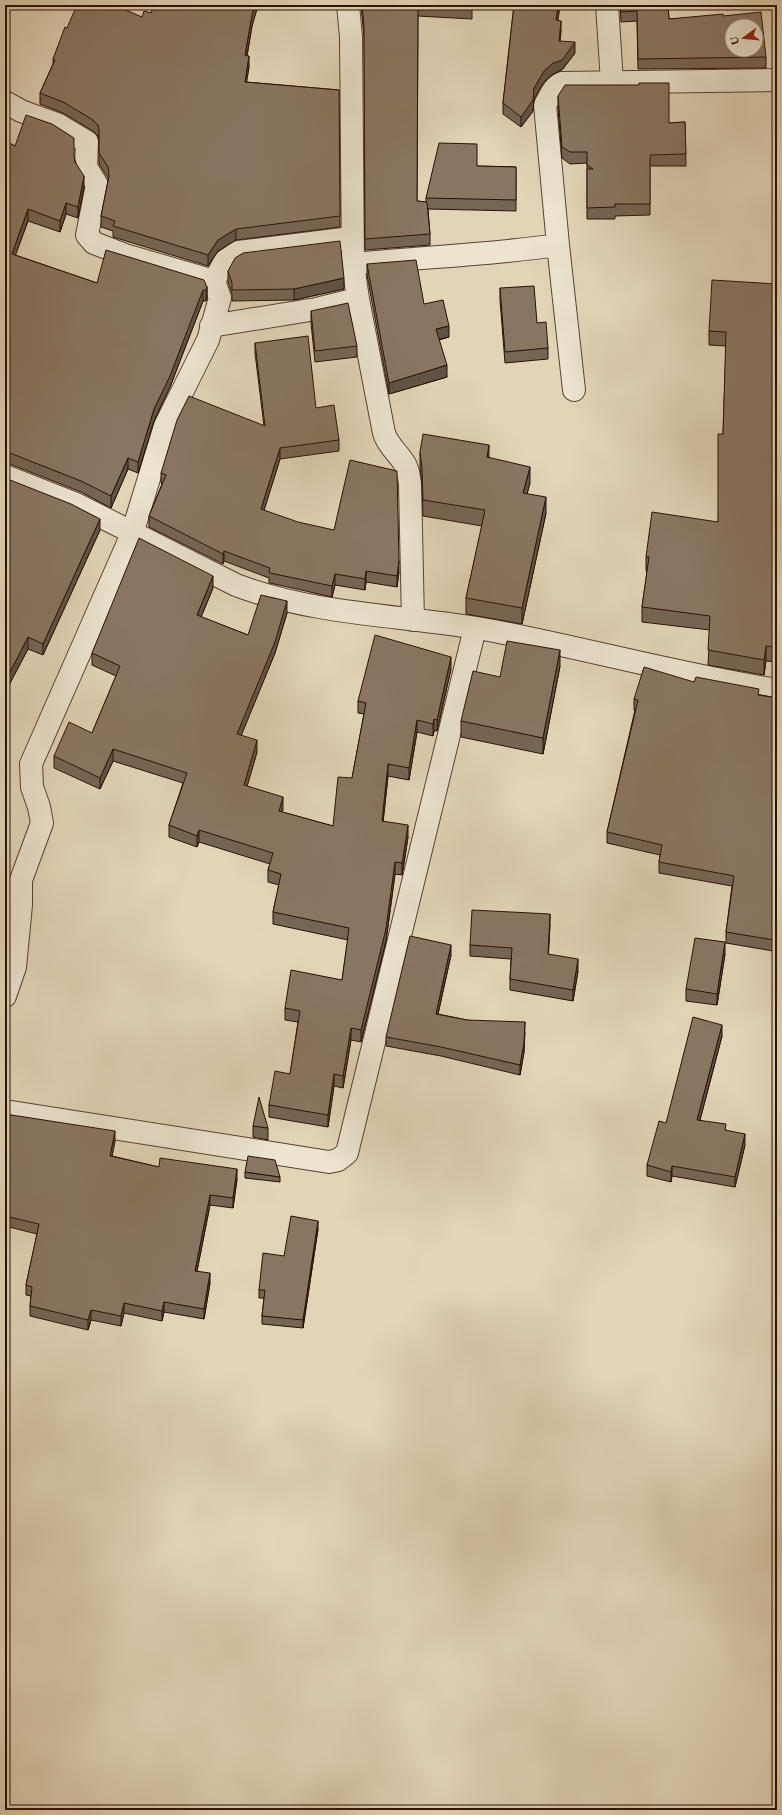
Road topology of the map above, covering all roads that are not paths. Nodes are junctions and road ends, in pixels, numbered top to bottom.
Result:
1 (348, 5) edge
2 (607, 5) edge
3 (777, 80) edge
4 (612, 82) junction
5 (5, 102) edge
6 (351, 238) junction
7 (558, 245) junction
8 (353, 264) junction
9 (214, 281) junction
10 (358, 299) junction
11 (211, 326) junction
12 (574, 390) dead end
13 (5, 476) edge
14 (132, 534) junction
15 (413, 620) junction
16 (475, 628) junction
17 (777, 690) edge
18 (5, 996) edge
19 (5, 1111) edge

1 - 6 street
2 - 4 street
3 - 4 street
4 - 7 street
5 - 9 street
6 - 8 street
6 - 9 street
7 - 8 street
7 - 12 street
8 - 10 street
9 - 11 street
10 - 11 street
10 - 15 street
11 - 14 street
13 - 14 street
14 - 15 street
14 - 18 street
15 - 16 street
16 - 17 street
16 - 19 street

